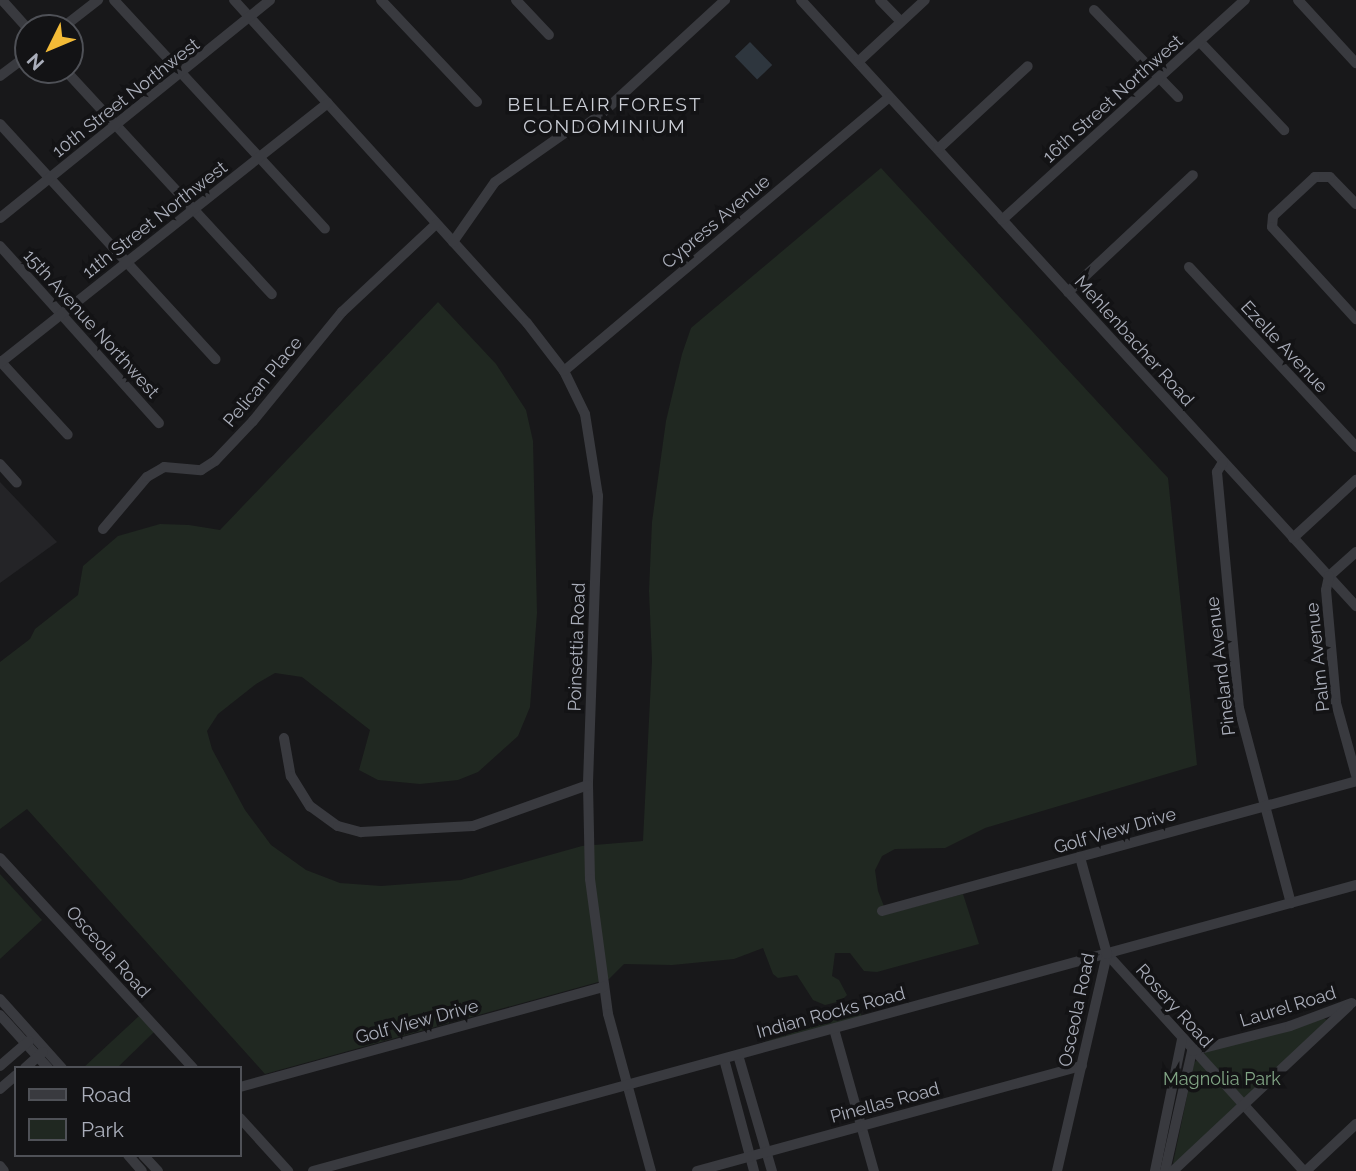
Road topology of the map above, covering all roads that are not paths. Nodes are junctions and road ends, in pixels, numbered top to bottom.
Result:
1 (2, 0) edge
2 (98, 0) edge
3 (114, 0) edge
4 (234, 0) edge
5 (270, 0) edge
6 (381, 0) edge
7 (516, 0) edge
8 (725, 0) edge
9 (801, 0) edge
10 (880, 0) edge
11 (1245, 0) edge
12 (1298, 0) edge
13 (919, 2) edge
14 (1094, 10) dead end
15 (15, 14) edge
16 (80, 14) edge
17 (251, 18) junction
18 (901, 22) junction
19 (549, 35) dead end
20 (1200, 42) junction
21 (858, 62) junction
22 (1356, 63) edge
23 (1028, 66) dead end
24 (183, 73) junction
25 (1160, 78) junction
26 (78, 84) edge
27 (889, 97) junction
28 (1178, 97) dead end
29 (477, 102) dead end
30 (328, 103) junction
31 (0, 124) edge
32 (115, 125) junction
33 (1284, 130) dead end
34 (938, 149) junction
35 (260, 158) junction
36 (1193, 175) dead end
37 (50, 178) junction
38 (1356, 204) edge
39 (194, 210) junction
40 (0, 218) edge
41 (1002, 220) junction
42 (436, 224) junction
43 (325, 229) dead end
44 (453, 242) junction
45 (0, 246) edge
46 (127, 262) junction
47 (1189, 267) dead end
48 (1068, 292) junction
49 (272, 294) dead end
50 (61, 314) junction
51 (1356, 319) edge
52 (215, 359) dead end
53 (0, 361) edge
54 (564, 371) junction
55 (159, 423) dead end
56 (68, 435) dead end
57 (1356, 447) edge
58 (1223, 462) junction
59 (0, 464) edge
60 (1356, 480) edge
61 (17, 483) dead end
62 (103, 529) dead end
63 (1293, 538) junction
64 (1356, 552) edge
65 (1329, 576) junction
66 (1356, 606) edge
67 (284, 738) dead end
68 (1356, 775) edge
69 (1356, 780) edge
70 (588, 785) junction
71 (1264, 806) junction
72 (1080, 857) junction
73 (0, 858) edge
74 (1356, 885) edge
75 (1292, 903) junction
76 (882, 911) dead end
77 (1107, 954) junction
78 (603, 988) junction
79 (0, 999) edge
80 (1354, 1001) edge
81 (0, 1015) edge
82 (834, 1028) junction
83 (30, 1040) junction
84 (1182, 1040) junction
85 (1192, 1051) junction
86 (42, 1053) junction
87 (738, 1055) junction
88 (724, 1059) junction
89 (0, 1066) edge
90 (26, 1066) edge
91 (47, 1066) edge
92 (59, 1066) edge
93 (191, 1066) edge
94 (1082, 1066) junction
95 (14, 1077) edge
96 (242, 1086) edge
97 (626, 1086) junction
98 (0, 1089) edge
99 (1244, 1106) junction
100 (242, 1120) edge
101 (1356, 1124) edge
102 (862, 1125) junction
103 (766, 1152) junction
104 (130, 1157) edge
105 (145, 1157) edge
106 (750, 1157) junction
107 (0, 1166) edge
108 (5, 1171) edge
109 (142, 1171) edge
110 (158, 1171) edge
111 (288, 1171) edge
112 (313, 1171) edge
113 (651, 1171) edge
114 (697, 1171) edge
115 (754, 1171) edge
116 (772, 1171) edge
117 (874, 1171) edge
118 (1057, 1171) edge
119 (1155, 1171) edge
120 (1165, 1171) edge
121 (1173, 1171) edge
122 (1305, 1171) edge

1 - 15 street
2 - 16 street
3 - 24 street
4 - 17 street, Poinsettia Road
5 - 17 street, 10th Street Northwest
6 - 29 street
7 - 19 street
8 - 44 street
9 - 21 street, Mehlenbacher Road
10 - 18 street
11 - 20 street, 16th Street Northwest
12 - 22 street
13 - 18 street
14 - 25 street
17 - 24 street, 10th Street Northwest
17 - 30 street, Poinsettia Road
18 - 21 street
20 - 25 street, 16th Street Northwest
20 - 33 street
21 - 27 street, Mehlenbacher Road
23 - 34 street
24 - 32 street, 10th Street Northwest
24 - 35 street
25 - 28 street
25 - 41 street, 16th Street Northwest
26 - 32 street
27 - 34 street, Mehlenbacher Road
27 - 54 street, Cypress Avenue
30 - 35 street, 11th Street Northwest
30 - 42 street, Poinsettia Road
31 - 37 street
32 - 37 street, 10th Street Northwest
32 - 39 street
34 - 41 street, Mehlenbacher Road
35 - 39 street, 11th Street Northwest
35 - 43 street
36 - 48 street
37 - 40 street, 10th Street Northwest
37 - 46 street
38 - 51 street
39 - 46 street, 11th Street Northwest
39 - 49 street
41 - 48 street, Mehlenbacher Road
42 - 44 street, Poinsettia Road
42 - 62 street, Pelican Place
44 - 54 street, Poinsettia Road
45 - 50 street, 15th Avenue Northwest
46 - 50 street, 11th Street Northwest
46 - 52 street
47 - 57 street, Ezelle Avenue
48 - 58 street, Mehlenbacher Road
50 - 53 street, 11th Street Northwest
50 - 55 street, 15th Avenue Northwest
53 - 56 street
54 - 70 street, Poinsettia Road
58 - 63 street, Mehlenbacher Road
58 - 71 street, Pineland Avenue
59 - 61 street
60 - 63 street
63 - 65 street, Mehlenbacher Road
64 - 65 street
65 - 66 street, Mehlenbacher Road
65 - 68 street, Palm Avenue
67 - 70 street
69 - 71 street, Golf View Drive
70 - 78 street, Poinsettia Road
71 - 72 street, Golf View Drive
71 - 75 street, Pineland Avenue
72 - 76 street, Golf View Drive
72 - 77 street, Osceola Road
73 - 93 street, Osceola Road
74 - 75 street, Indian Rocks Road
75 - 77 street, Indian Rocks Road
77 - 82 street, Indian Rocks Road
77 - 84 street, Rosery Road
77 - 94 street, Osceola Road
78 - 96 street, Golf View Drive
78 - 97 street, Poinsettia Road
79 - 83 street
80 - 85 street, Laurel Road
80 - 99 street
81 - 83 street
82 - 87 street, Indian Rocks Road
82 - 102 street
83 - 86 street
83 - 89 street
84 - 85 street, Rosery Road
84 - 119 street
85 - 99 street, Rosery Road
85 - 120 street
86 - 90 street
86 - 91 street
86 - 92 street
87 - 88 street, Indian Rocks Road
87 - 103 street
88 - 97 street, Indian Rocks Road
88 - 106 street
94 - 102 street, Pinellas Road
94 - 118 street, Osceola Road
95 - 98 street
97 - 112 street, Indian Rocks Road
97 - 113 street, Poinsettia Road
99 - 121 street
99 - 122 street, Rosery Road
100 - 111 street
101 - 122 street
102 - 103 street, Pinellas Road
102 - 117 street
103 - 106 street, Pinellas Road
103 - 116 street
104 - 109 street
105 - 110 street
106 - 114 street, Pinellas Road
106 - 115 street
107 - 108 street

